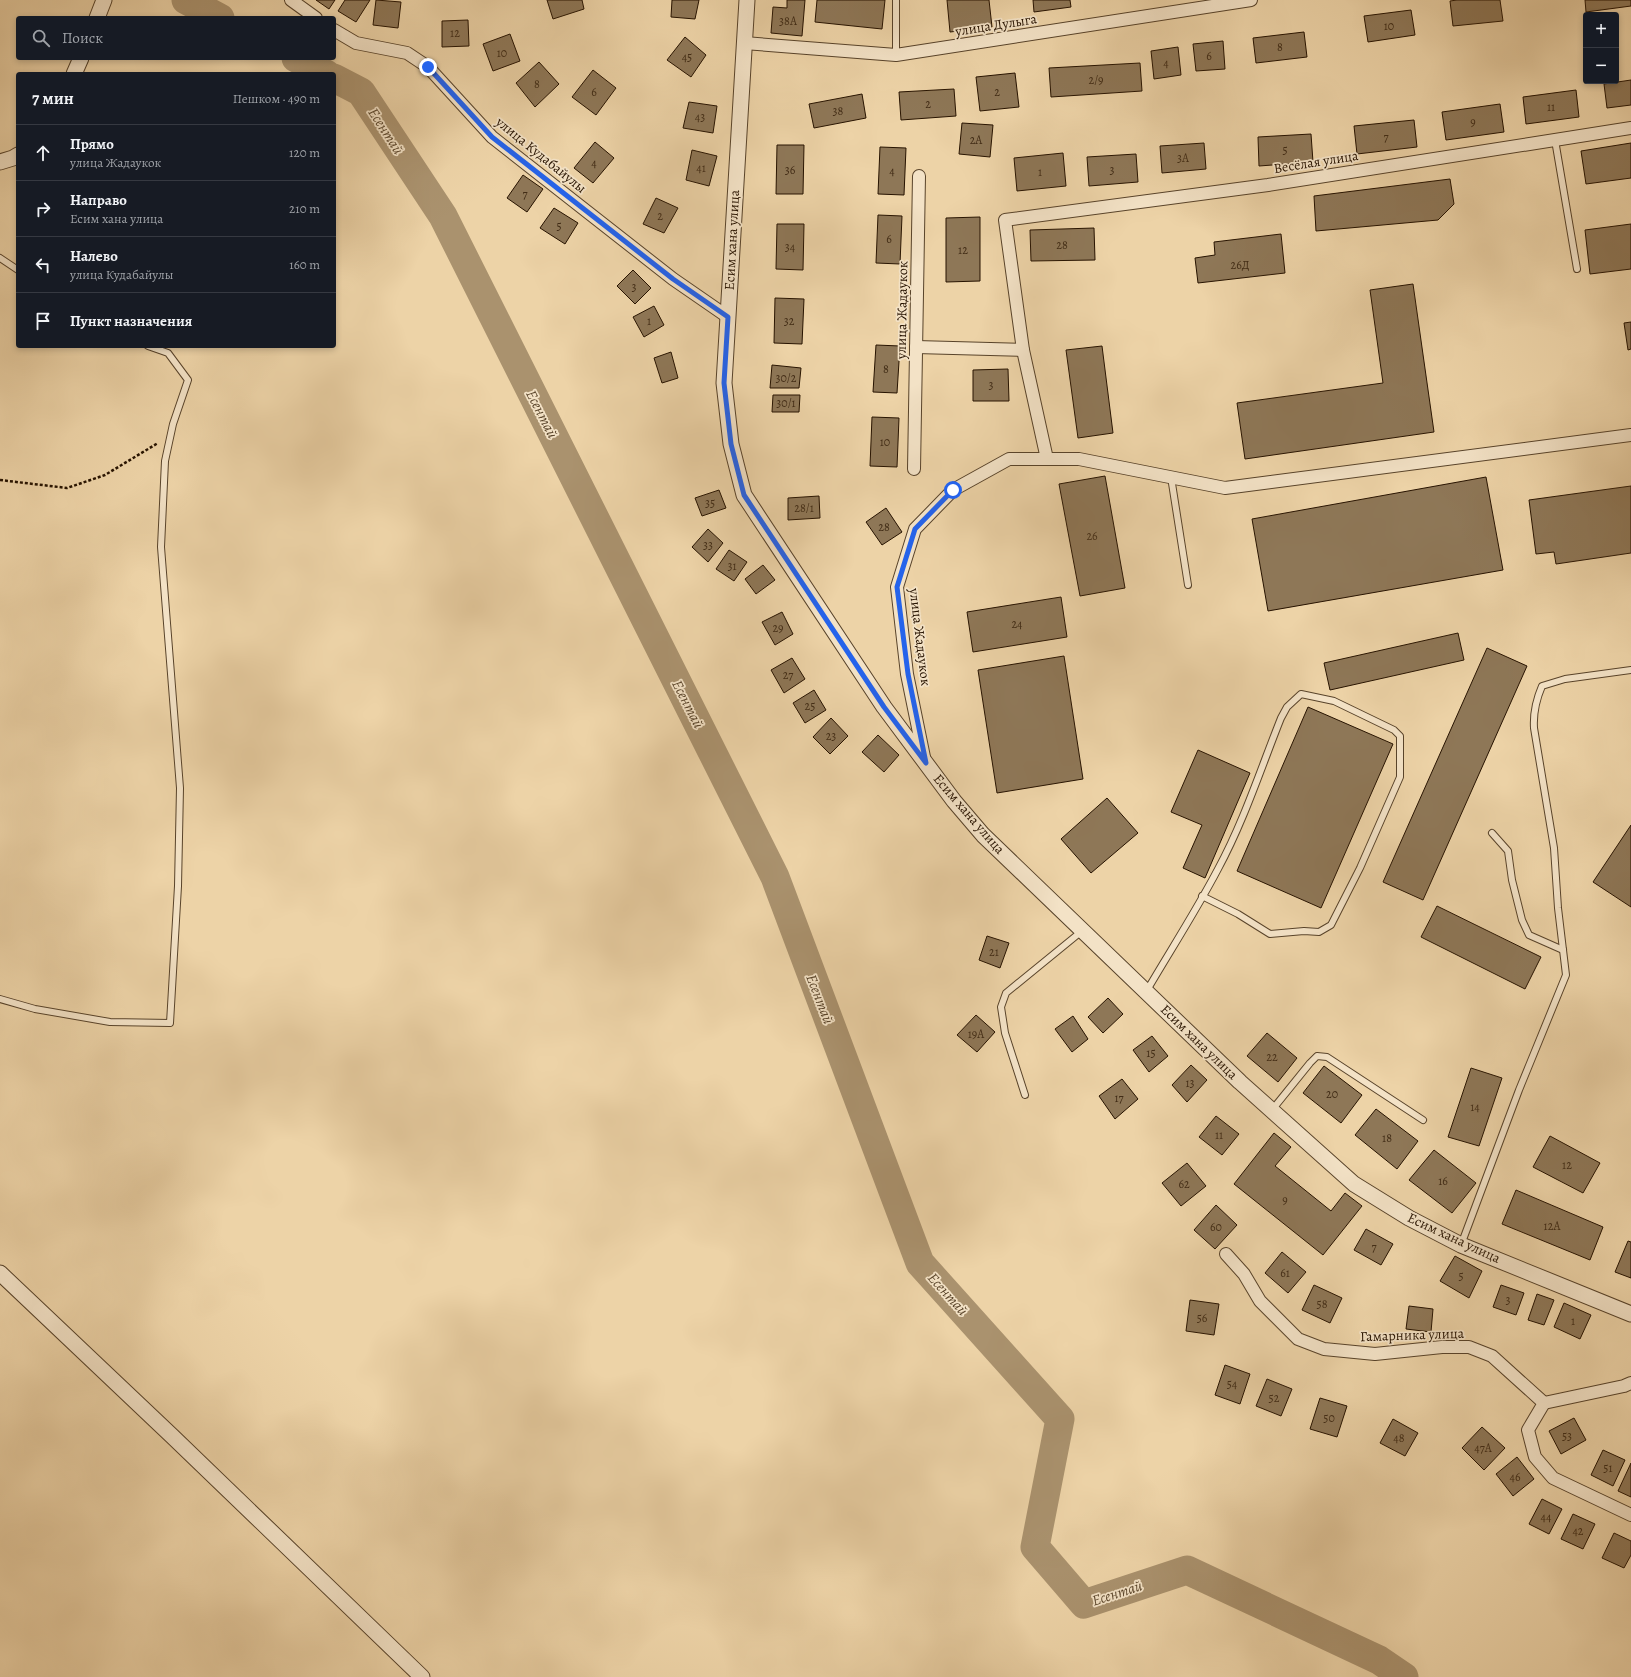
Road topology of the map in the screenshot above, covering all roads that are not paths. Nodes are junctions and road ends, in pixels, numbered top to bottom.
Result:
1 (104, 0) edge
2 (291, 0) edge
3 (747, 0) edge
4 (896, 0) edge
5 (1251, 0) edge
6 (97, 16) edge
7 (313, 16) edge
8 (336, 31) edge
9 (744, 43) junction
10 (896, 55) junction
11 (80, 60) edge
12 (75, 72) edge
13 (1631, 128) edge
14 (1555, 140) junction
15 (16, 156) edge
16 (0, 162) edge
17 (919, 176) dead end
18 (0, 258) edge
19 (16, 269) edge
20 (1577, 269) dead end
21 (728, 317) junction
22 (916, 347) junction
23 (154, 348) edge
24 (1023, 350) junction
25 (1631, 435) edge
26 (1047, 459) junction
27 (914, 469) dead end
28 (1171, 477) junction
29 (1188, 584) dead end
30 (1631, 670) edge
31 (926, 763) junction
32 (1492, 833) dead end
33 (1202, 896) junction
34 (1082, 930) junction
35 (1563, 950) junction
36 (1146, 992) junction
37 (0, 999) edge
38 (1025, 1095) dead end
39 (1272, 1110) junction
40 (1424, 1120) dead end
41 (1461, 1245) junction
42 (1226, 1254) dead end
43 (0, 1273) edge
44 (1631, 1314) edge
45 (1631, 1383) edge
46 (1544, 1403) junction
47 (1631, 1515) edge
48 (422, 1677) edge

1 - 6 street
2 - 7 street
3 - 9 street, Есим хана улица
4 - 10 lane
5 - 10 street, улица Дулыга
8 - 21 street, улица Кудабайулы
9 - 10 street, улица Дулыга
9 - 21 street, Есим хана улица
11 - 12 street
13 - 14 street, Весёлая улица
14 - 20 lane
14 - 24 street, Весёлая улица
15 - 16 street
17 - 22 street, улица Жадаукок
18 - 19 lane
21 - 31 street, Есим хана улица
22 - 24 street
22 - 27 street, улица Жадаукок
23 - 37 lane
24 - 26 street
25 - 28 street, улица Жадаукок
26 - 28 street, улица Жадаукок
26 - 31 street, улица Жадаукок
28 - 29 lane
30 - 35 lane
31 - 34 street, Есим хана улица
32 - 35 lane
33 - 33 lane
33 - 36 lane
34 - 36 street, Есим хана улица
34 - 38 lane
35 - 41 lane
36 - 39 street, Есим хана улица
39 - 40 lane
39 - 41 street, Есим хана улица
41 - 44 street, Есим хана улица
42 - 46 street, Гамарника улица
43 - 48 street
45 - 46 street
46 - 47 street

